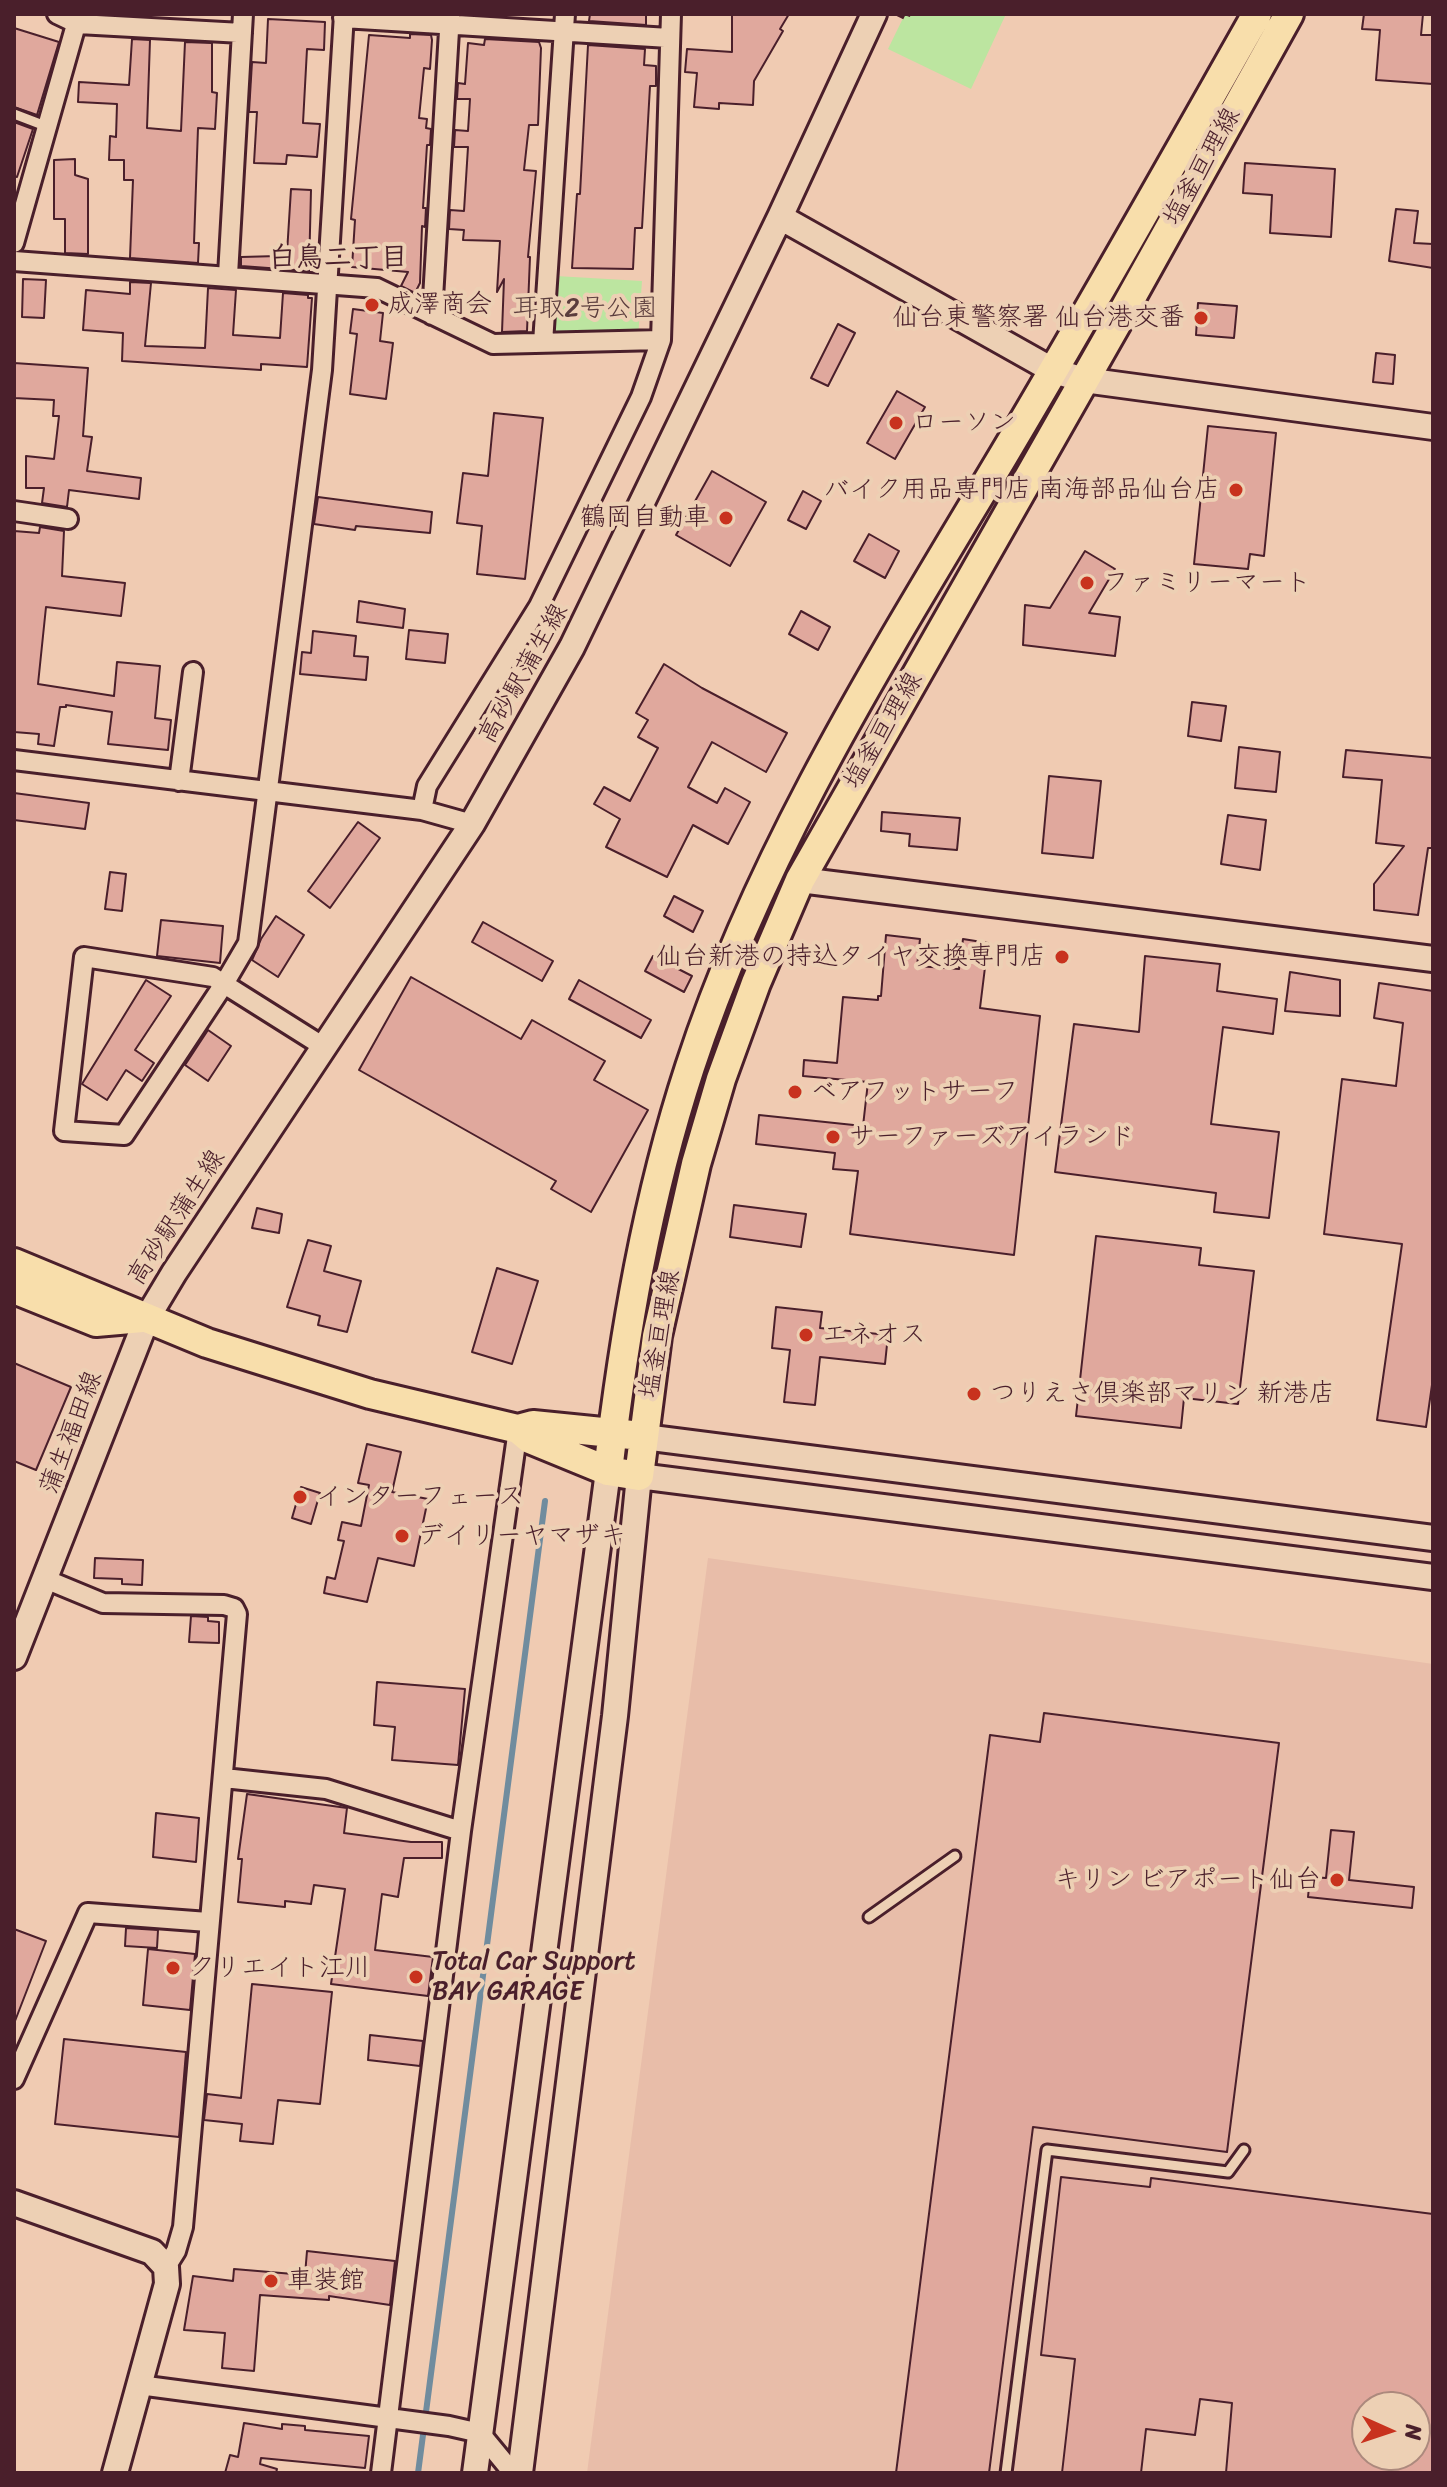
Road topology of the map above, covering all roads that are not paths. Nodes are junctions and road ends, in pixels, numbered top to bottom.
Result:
1 (57, 14) edge
2 (671, 14) edge
3 (874, 14) edge
4 (1257, 14) edge
5 (1289, 14) edge
6 (344, 16) edge
7 (79, 19) edge
8 (450, 19) edge
9 (242, 23) edge
10 (564, 23) edge
11 (669, 38) junction
12 (14, 114) edge
13 (48, 127) junction
14 (780, 217) junction
15 (14, 243) edge
16 (14, 261) edge
17 (228, 275) junction
18 (327, 284) junction
19 (432, 315) junction
20 (661, 340) junction
21 (543, 343) junction
22 (1054, 371) junction
23 (1084, 380) junction
24 (1433, 427) edge
25 (14, 511) edge
26 (68, 519) dead end
27 (193, 672) dead end
28 (14, 760) edge
29 (179, 781) junction
30 (269, 792) junction
31 (422, 810) junction
32 (472, 824) junction
33 (800, 880) junction
34 (1433, 959) edge
35 (224, 984) junction
36 (324, 1047) junction
37 (14, 1263) edge
38 (14, 1289) edge
39 (147, 1318) junction
40 (527, 1431) junction
41 (613, 1432) junction
42 (644, 1437) junction
43 (571, 1441) junction
44 (608, 1471) junction
45 (639, 1476) junction
46 (1433, 1538) edge
47 (1433, 1577) edge
48 (45, 1579) junction
49 (14, 1657) edge
50 (224, 1778) junction
51 (461, 1831) junction
52 (955, 1856) dead end
53 (869, 1917) dead end
54 (208, 1922) junction
55 (14, 2079) edge
56 (1244, 2150) dead end
57 (14, 2203) edge
58 (166, 2267) junction
59 (139, 2385) junction
60 (396, 2420) junction
61 (480, 2433) junction
62 (115, 2473) edge
63 (381, 2473) edge
64 (475, 2473) edge
65 (513, 2473) edge
66 (520, 2473) edge
67 (1006, 2473) edge

1 - 7 street
2 - 11 street
3 - 14 street, 高砂駅蒲生線
4 - 22 main road, 塩釜亘理線
5 - 23 main road, 塩釜亘理線
6 - 8 street
6 - 18 street
7 - 9 street
7 - 13 street
8 - 10 street
8 - 19 street
9 - 17 street
10 - 11 street
10 - 21 street
11 - 20 street
12 - 13 lane
13 - 15 street
14 - 22 street
14 - 32 street, 高砂駅蒲生線
16 - 17 street
17 - 18 street
18 - 19 street
18 - 30 street
19 - 21 street
20 - 21 street
20 - 31 street
22 - 23 street
22 - 41 main road, 塩釜亘理線
23 - 24 street
23 - 33 main road, 塩釜亘理線
25 - 26 street
27 - 29 street
28 - 29 street
29 - 30 street
30 - 31 street
30 - 35 street
31 - 32 street
32 - 36 street, 高砂駅蒲生線
33 - 34 street
33 - 42 main road, 塩釜亘理線
35 - 35 street
35 - 36 street
36 - 39 street, 高砂駅蒲生線
37 - 39 main road
38 - 39 main road
39 - 40 main road
39 - 48 street, 蒲生福田線
40 - 43 main road
40 - 51 street
41 - 42 main road
41 - 43 main road
41 - 44 main road, 塩釜亘理線
42 - 45 main road, 塩釜亘理線
42 - 46 street
43 - 44 main road
44 - 45 main road
44 - 61 street
45 - 47 street
45 - 66 street
48 - 49 street, 蒲生福田線
48 - 50 street
50 - 51 street
50 - 54 street
51 - 60 street
52 - 53 lane
54 - 55 street
54 - 58 street
56 - 67 lane
57 - 58 street
58 - 59 street
59 - 60 street
59 - 62 street
60 - 61 street
60 - 63 street
61 - 64 street
61 - 65 street

